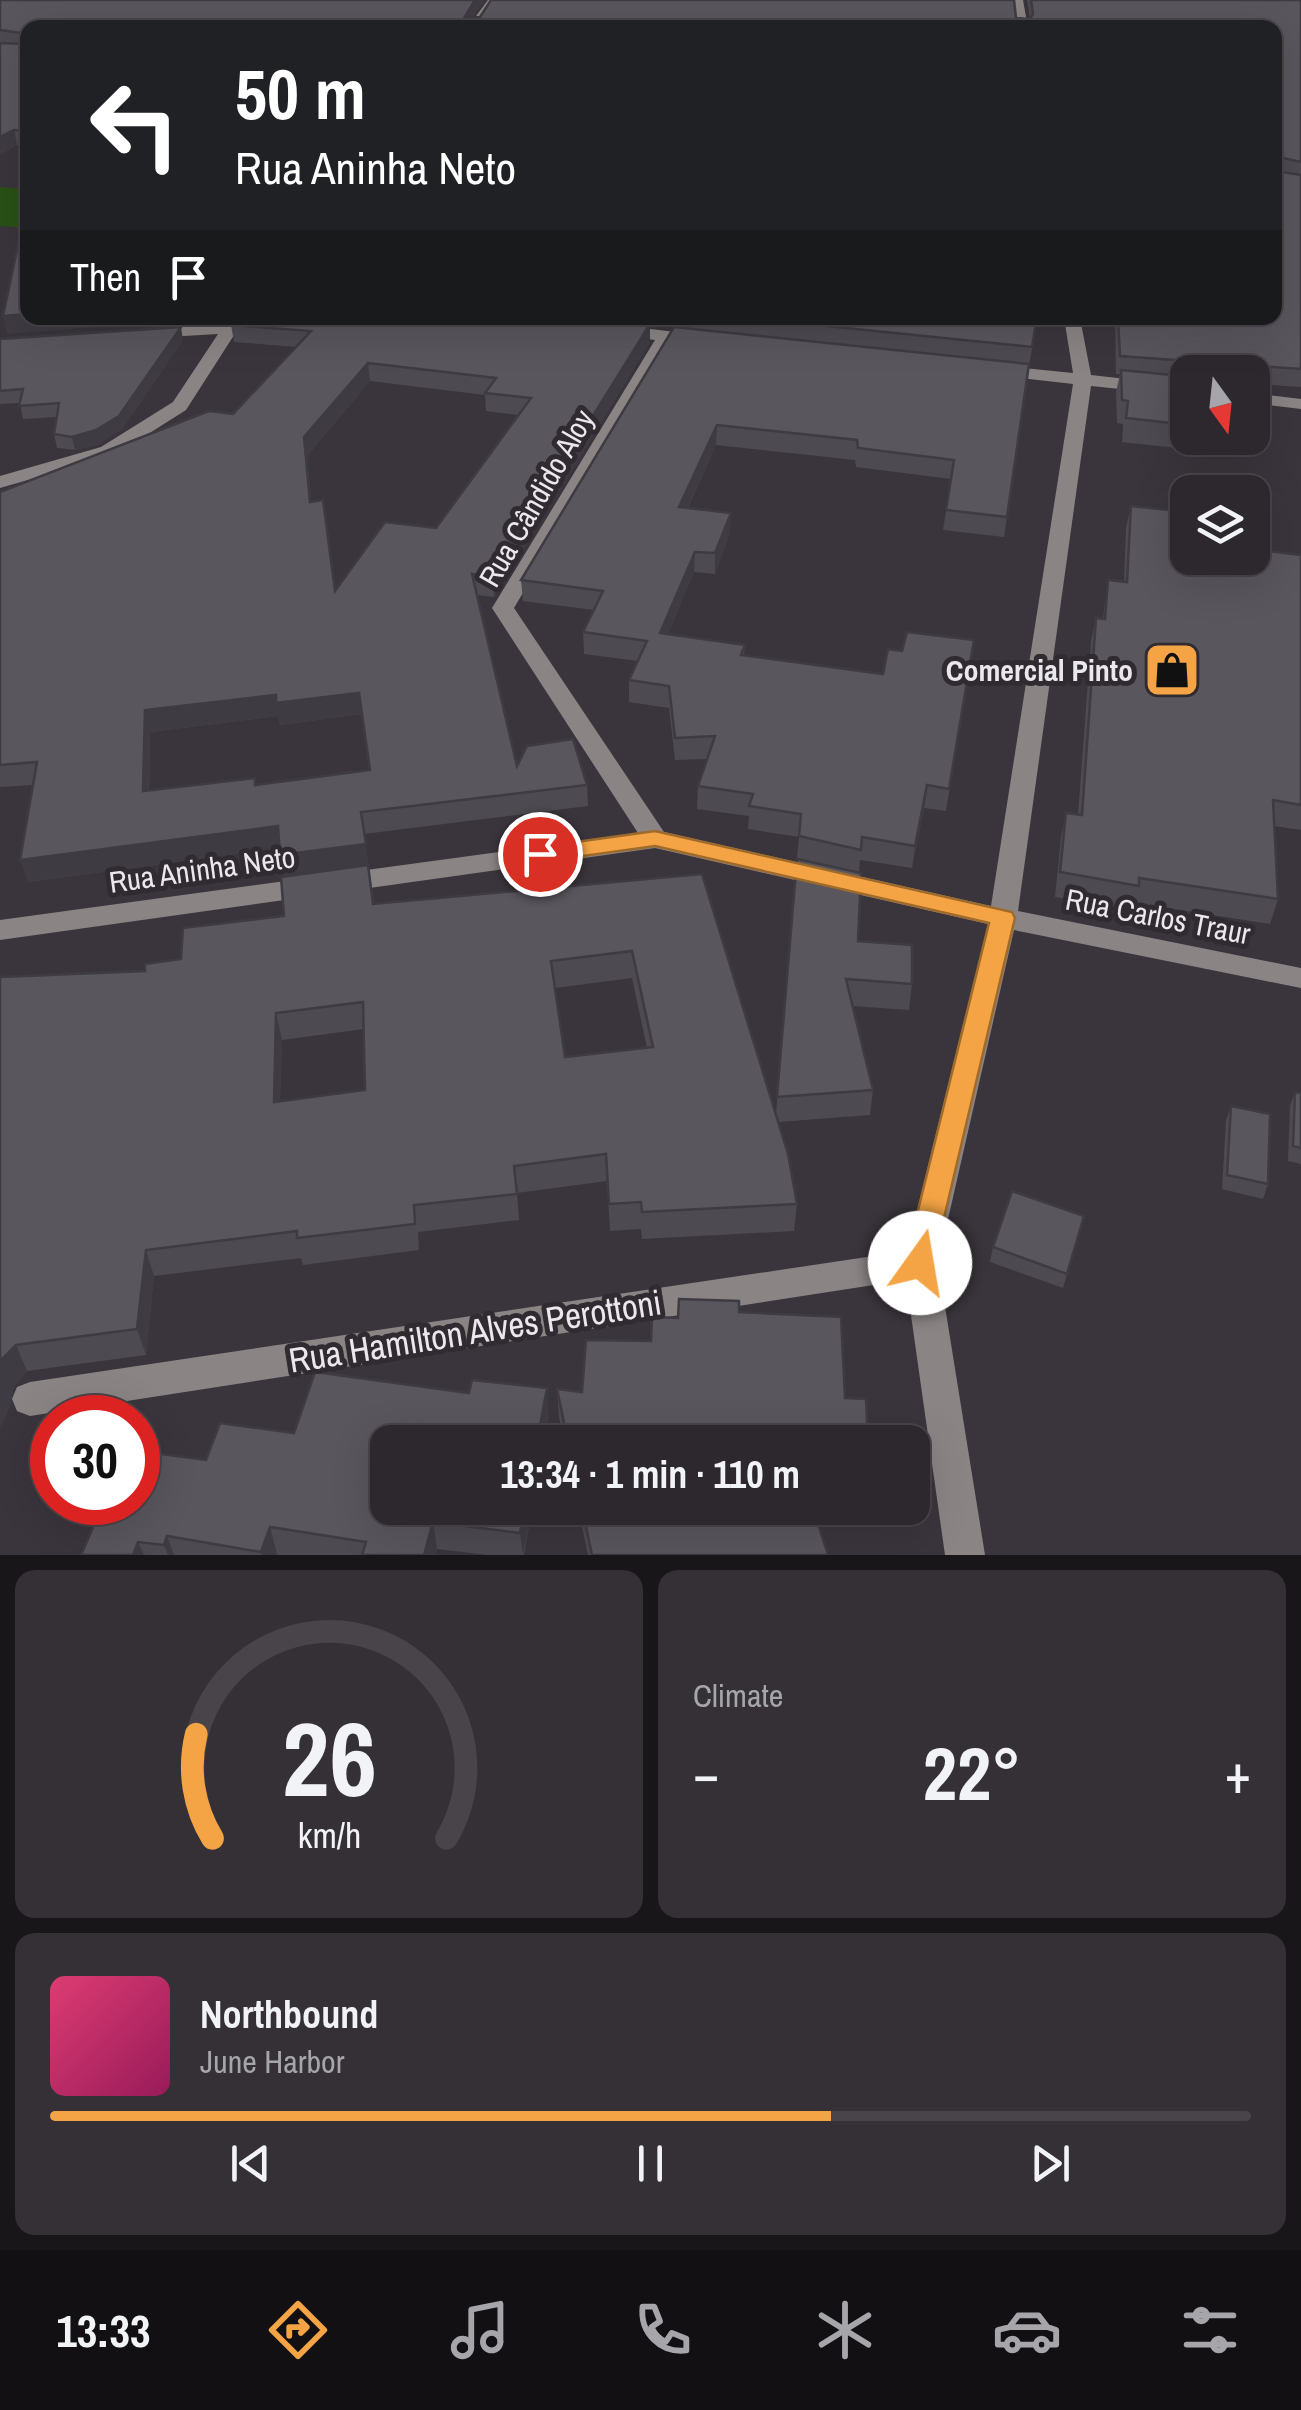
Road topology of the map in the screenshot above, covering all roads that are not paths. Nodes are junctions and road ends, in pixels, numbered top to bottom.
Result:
1 (208, 325) edge
2 (231, 325) edge
3 (1073, 325) edge
4 (606, 329) edge
5 (134, 334) edge
6 (666, 336) junction
7 (726, 342) edge
8 (984, 369) edge
9 (1083, 379) junction
10 (1170, 389) edge
11 (1270, 400) edge
12 (1301, 404) edge
13 (0, 482) edge
14 (655, 838) junction
15 (1003, 918) junction
16 (0, 930) edge
17 (1301, 978) edge
18 (920, 1263) junction
19 (56, 1395) edge
20 (966, 1555) edge

1 - 5 street
2 - 13 street
3 - 9 street
4 - 6 street
6 - 7 street
6 - 14 street, Rua Cândido Aloy
8 - 9 street
9 - 10 street
9 - 15 street
11 - 12 street
14 - 15 street, Rua Aninha Neto
14 - 16 street, Rua Aninha Neto
15 - 17 street, Rua Carlos Traur
15 - 18 street
18 - 19 street, Rua Hamilton Alves Perottoni
18 - 20 street

